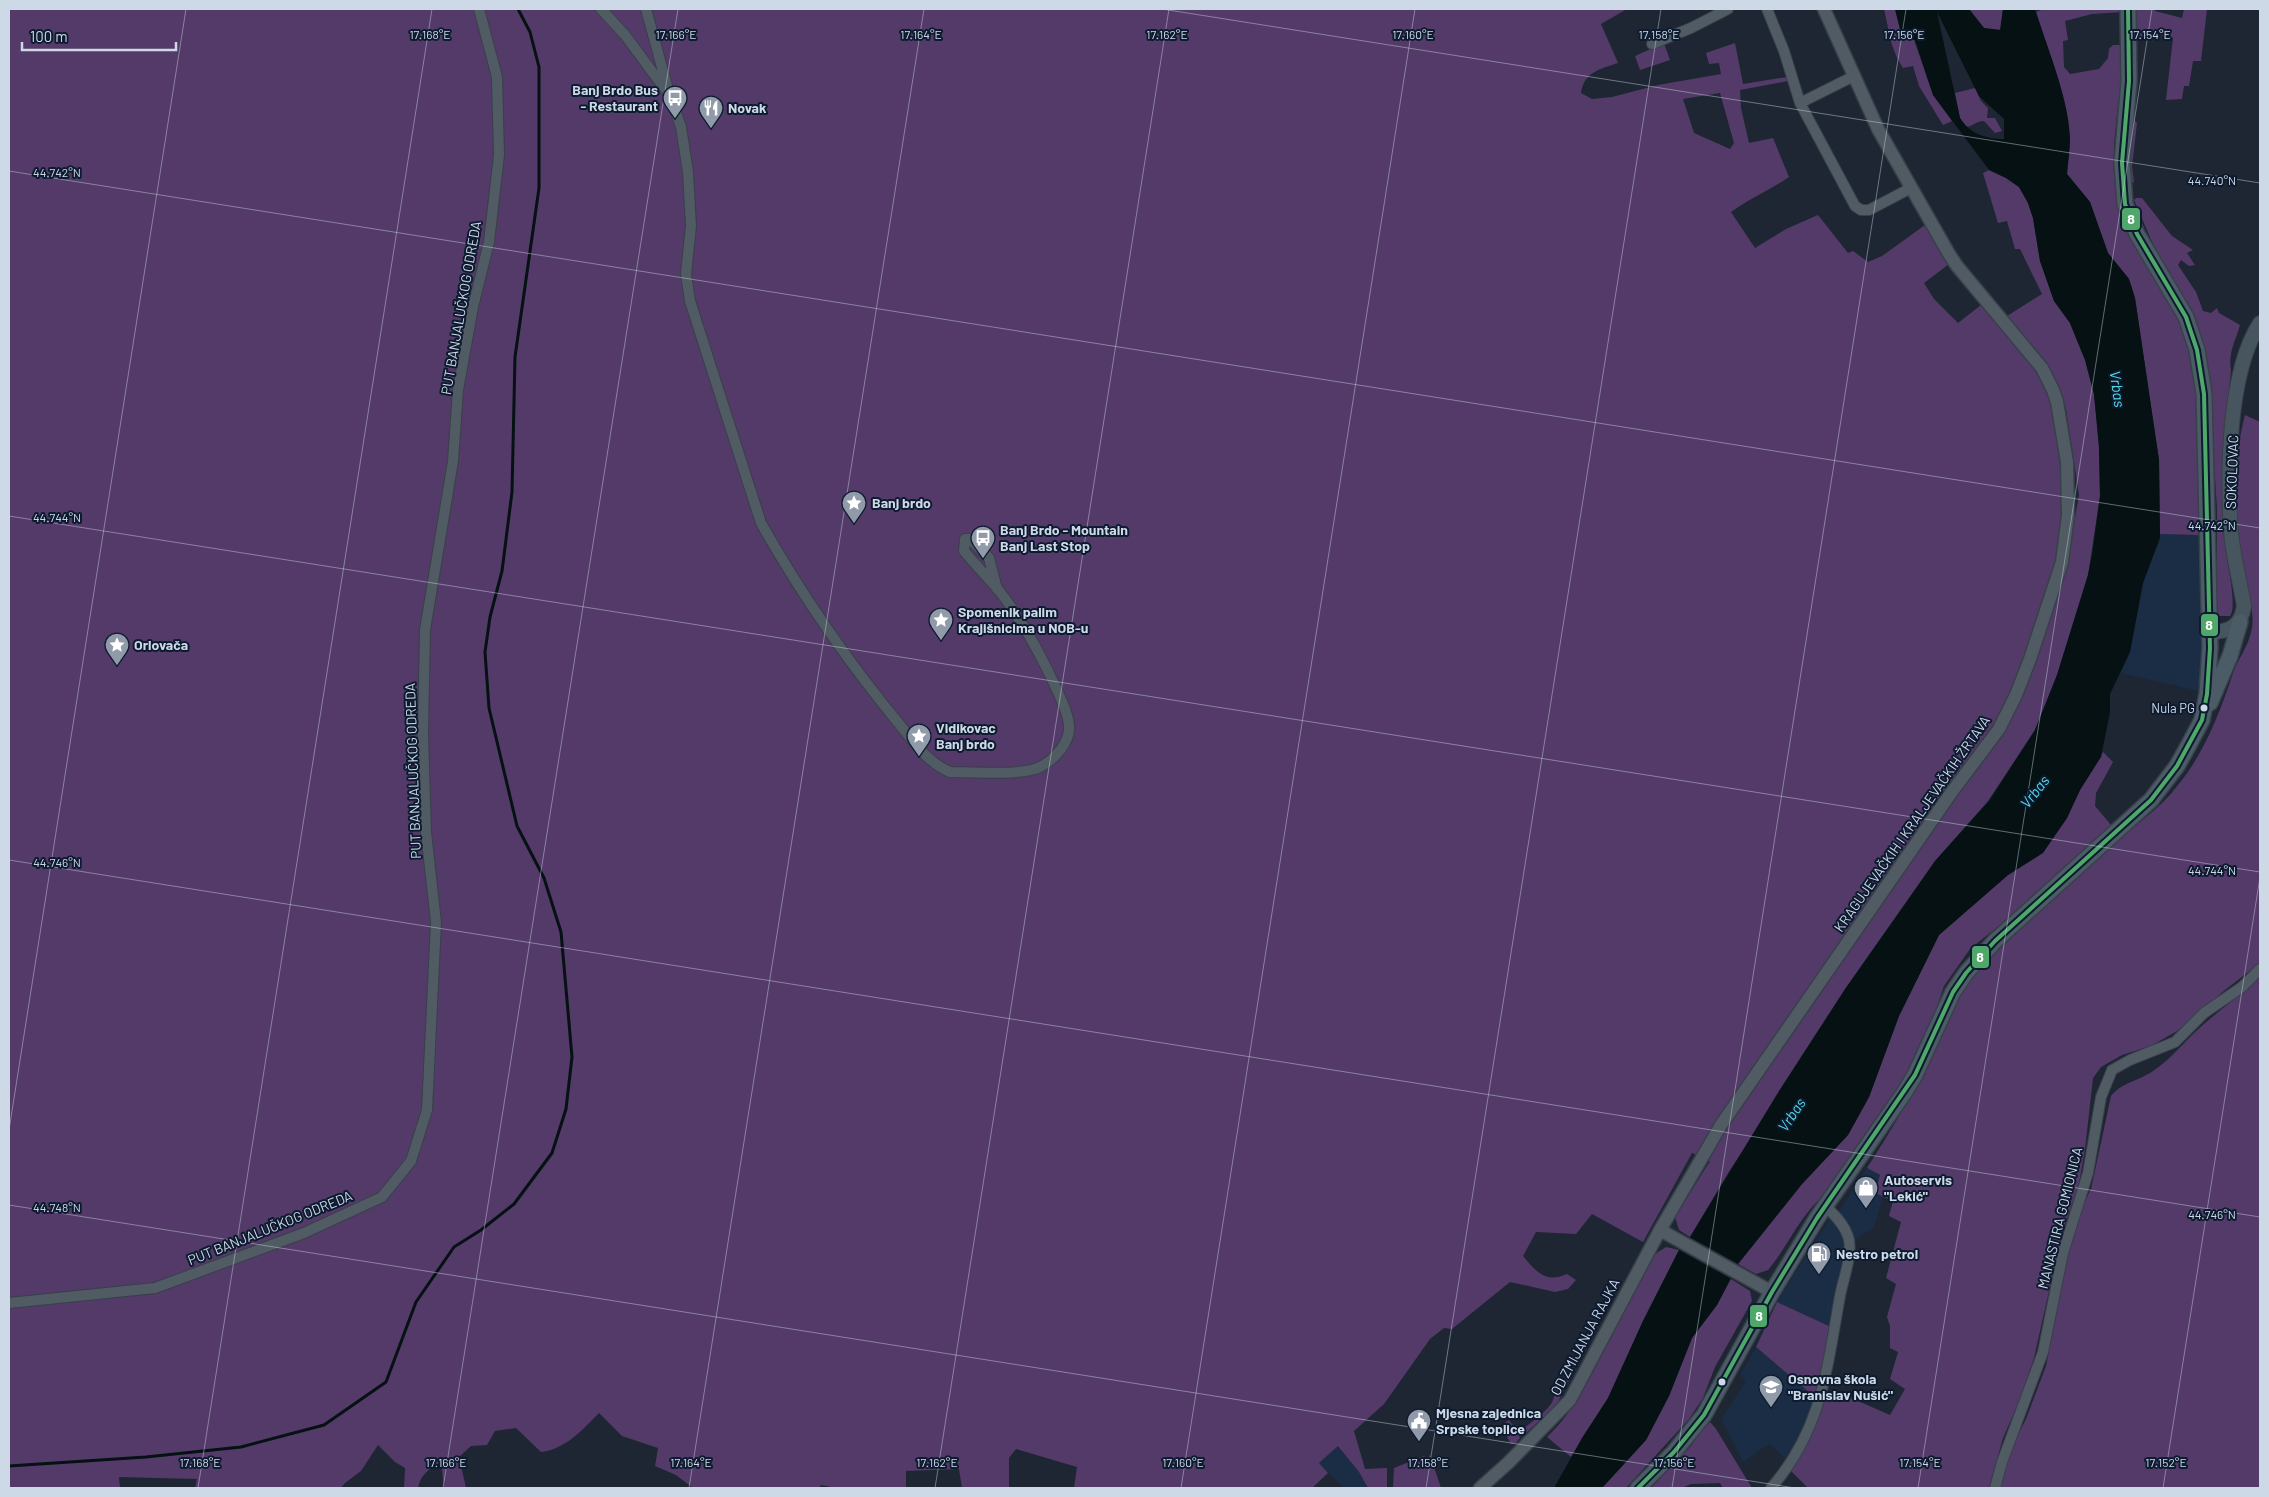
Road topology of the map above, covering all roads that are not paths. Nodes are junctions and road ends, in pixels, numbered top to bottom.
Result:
1 (479, 9) edge
2 (601, 9) edge
3 (646, 9) edge
4 (1728, 9) edge
5 (1767, 9) edge
6 (1824, 9) edge
7 (2128, 9) edge
8 (1652, 44) dead end
9 (1854, 76) junction
10 (669, 93) junction
11 (1800, 103) junction
12 (1911, 188) junction
13 (2260, 323) edge
14 (997, 589) dead end
15 (2240, 622) junction
16 (2210, 632) junction
17 (2202, 720) junction
18 (2260, 969) edge
19 (1825, 1206) junction
20 (1660, 1230) junction
21 (1772, 1292) junction
22 (9, 1303) edge
23 (1480, 1488) edge
24 (1638, 1488) edge
25 (1771, 1488) edge
26 (1995, 1488) edge

1 - 22 street, PUT BANJALUČKOG ODREDA
2 - 10 street
3 - 10 street
4 - 8 street
5 - 11 street
6 - 9 street, KRAGUJEVAČKIH I KRALJEVAČKIH ŽRTAVA
7 - 16 main road
9 - 11 street
9 - 12 street, KRAGUJEVAČKIH I KRALJEVAČKIH ŽRTAVA
10 - 14 street
11 - 12 street
12 - 20 street, KRAGUJEVAČKIH I KRALJEVAČKIH ŽRTAVA
13 - 15 main road, SOKOLOVAC
15 - 16 main road
15 - 17 main road
16 - 17 main road
17 - 19 main road
18 - 26 street, MANASTIRA GOMIONICA
19 - 21 main road
19 - 25 street
20 - 21 street
20 - 23 street, OD ZMIJANJA RAJKA
21 - 24 main road

